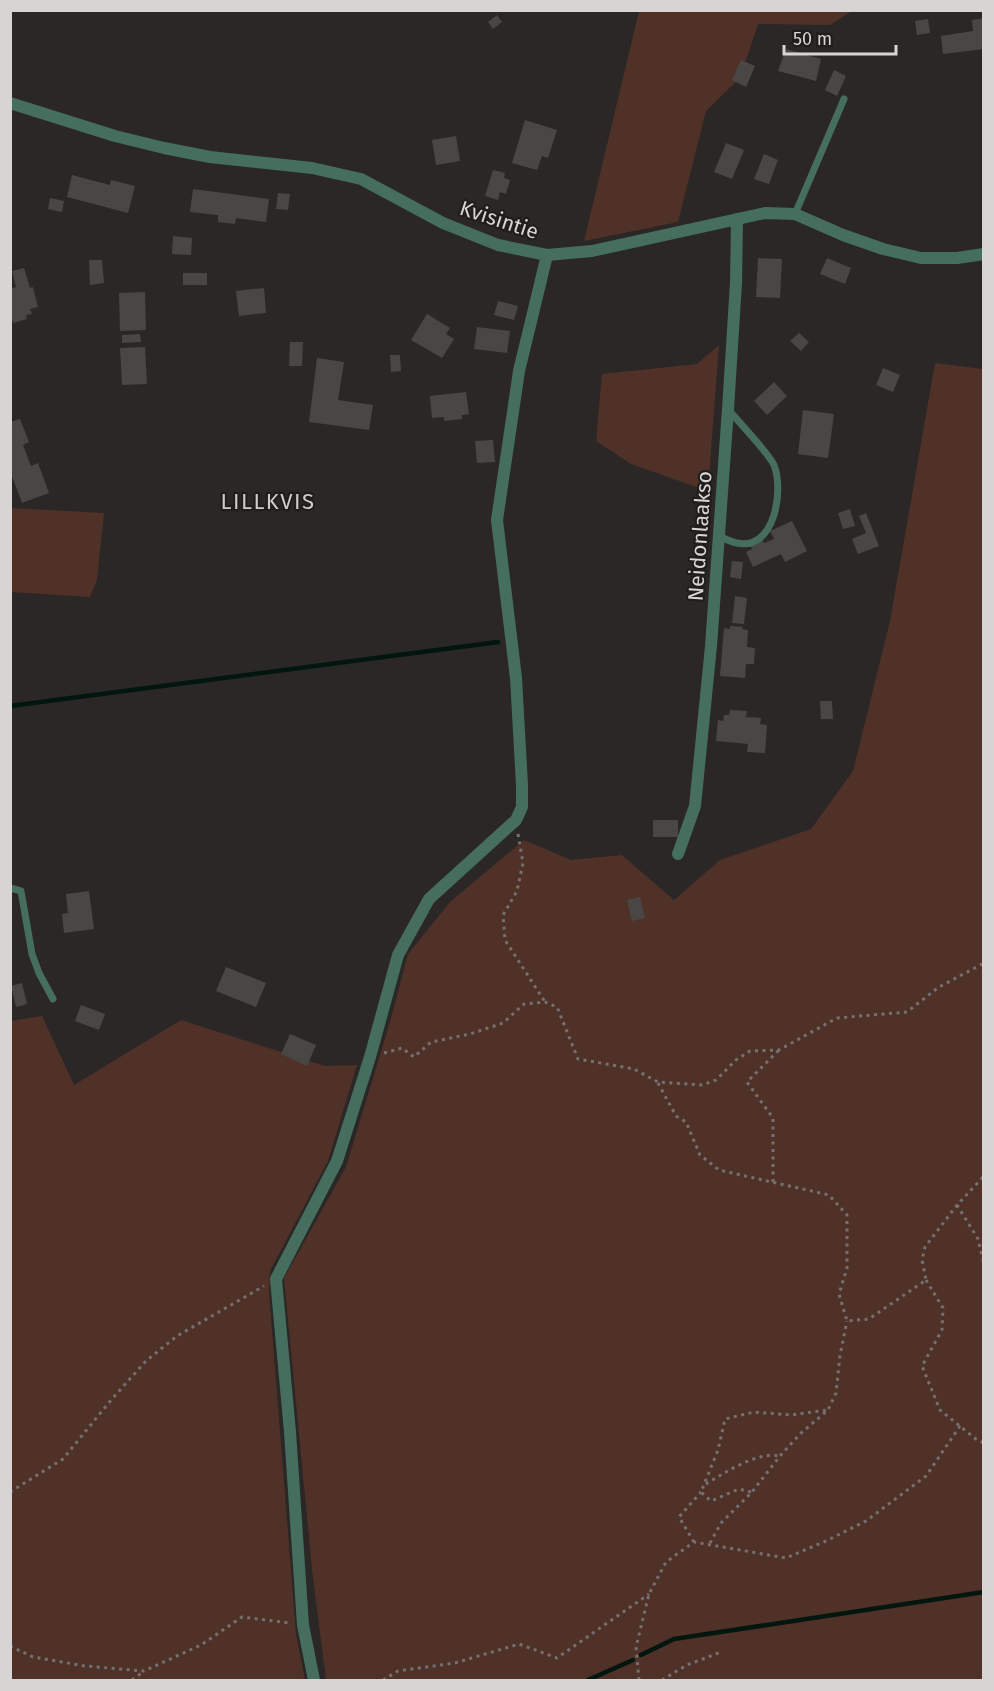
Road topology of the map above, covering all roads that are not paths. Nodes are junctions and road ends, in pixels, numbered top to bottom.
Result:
1 (844, 99) dead end
2 (10, 104) edge
3 (795, 214) junction
4 (736, 219) junction
5 (984, 254) edge
6 (547, 255) junction
7 (728, 409) junction
8 (719, 536) junction
9 (678, 854) dead end
10 (10, 888) edge
11 (53, 999) dead end
12 (314, 1680) edge

1 - 3 lane
2 - 6 street, Kvisintie
3 - 4 street, Kvisintie
3 - 5 street, Kvisintie
4 - 6 street, Kvisintie
4 - 7 street, Neidonlaakso
6 - 12 street
7 - 8 street, Neidonlaakso
7 - 8 lane
8 - 9 street, Neidonlaakso
10 - 11 lane

